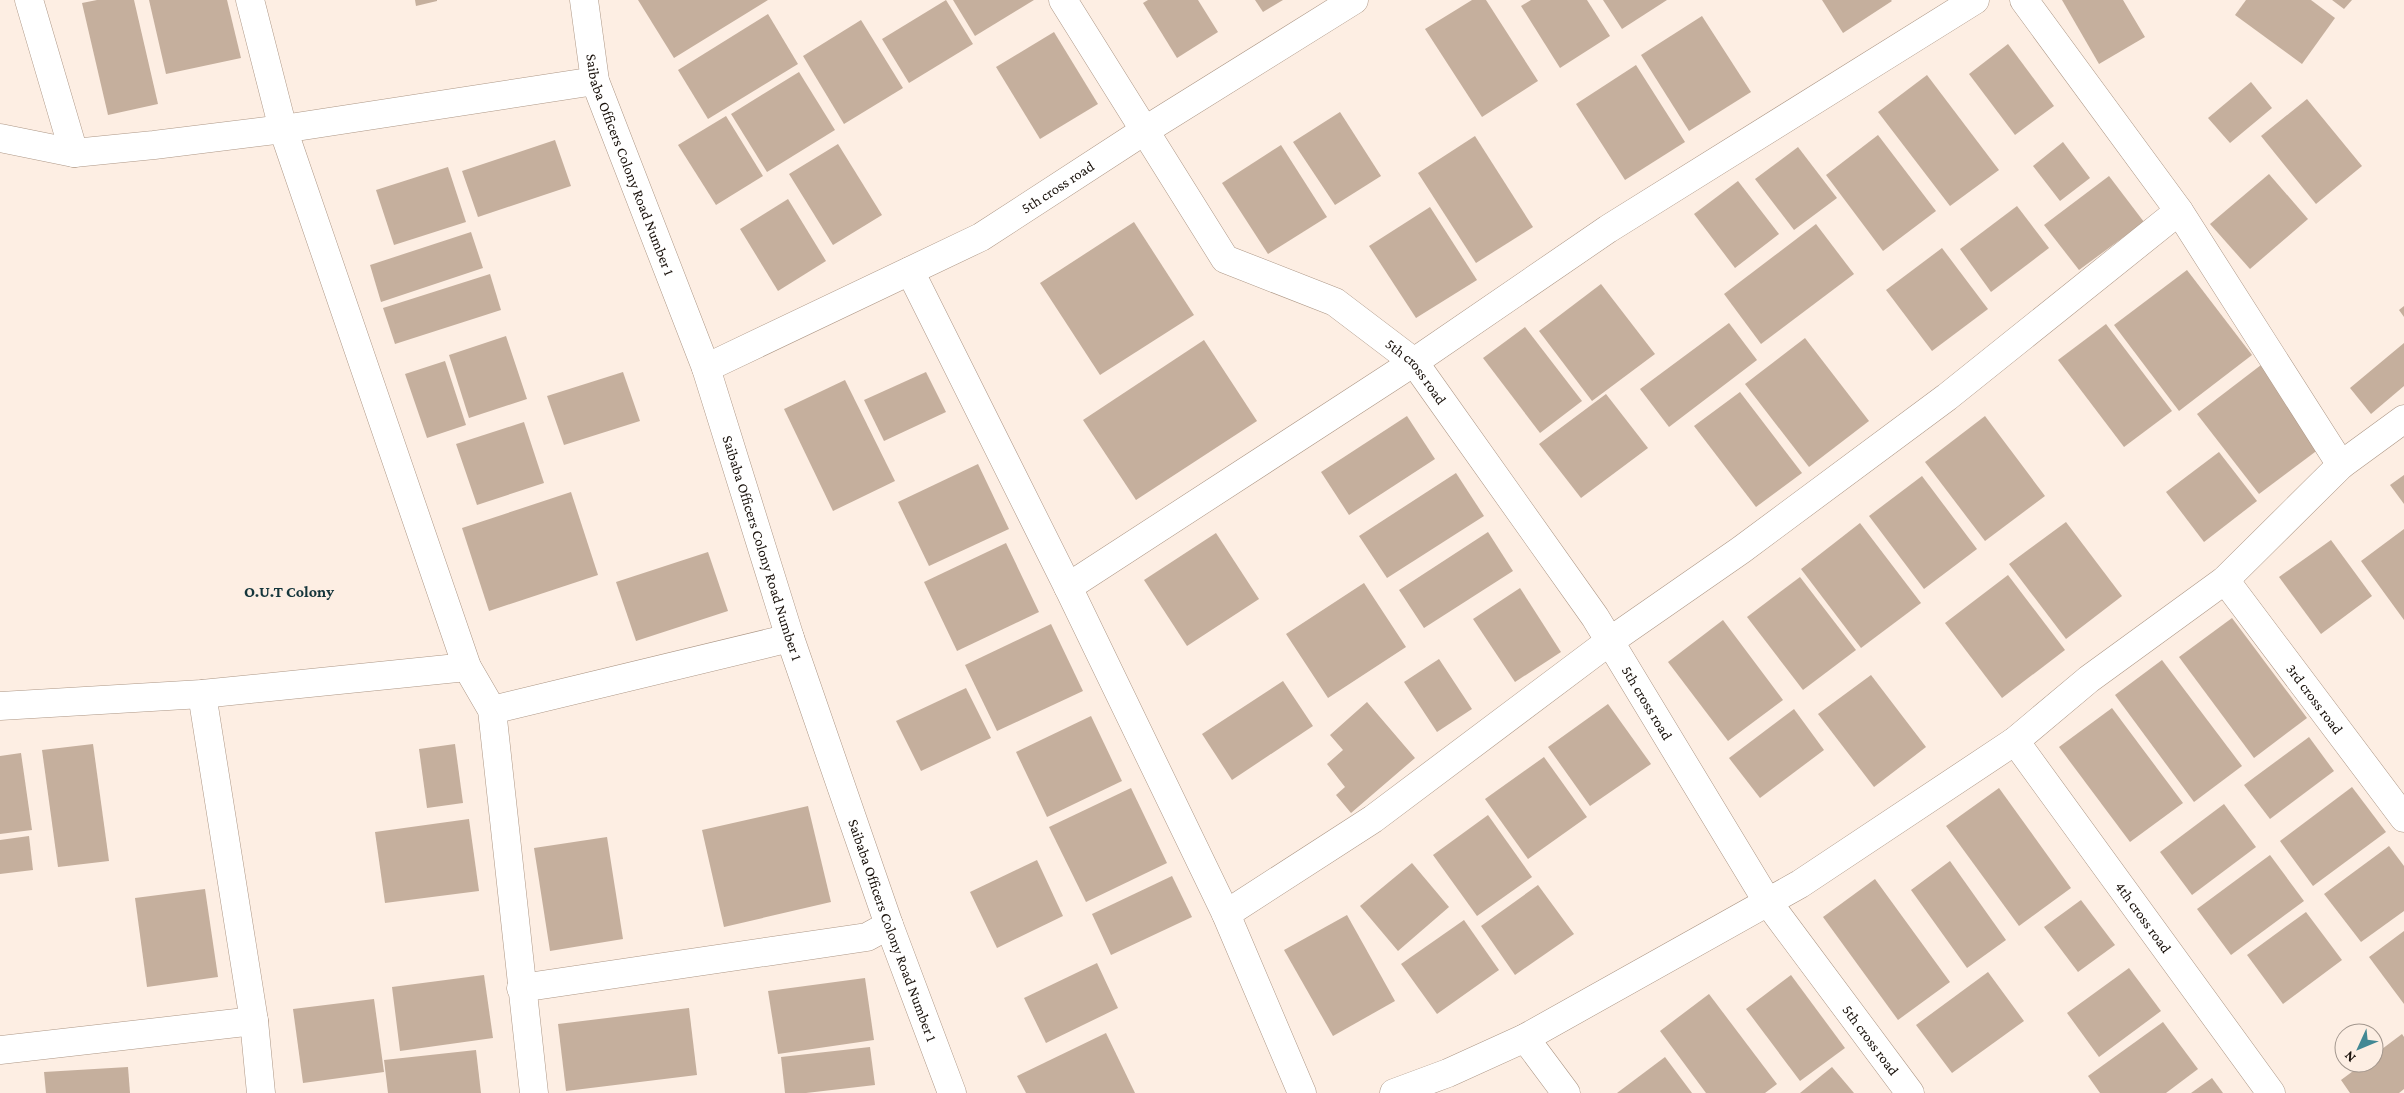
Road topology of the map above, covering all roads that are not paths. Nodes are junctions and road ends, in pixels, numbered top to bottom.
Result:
1 (29, 0) edge
2 (250, 0) edge
3 (584, 0) edge
4 (1063, 0) edge
5 (1354, 0) edge
6 (1975, 0) edge
7 (2024, 0) edge
8 (595, 82) junction
9 (283, 129) junction
10 (1144, 131) junction
11 (0, 138) edge
12 (74, 153) junction
13 (2179, 211) junction
14 (910, 271) junction
15 (1414, 362) junction
16 (706, 368) junction
17 (2404, 419) edge
18 (2341, 466) junction
19 (2225, 580) junction
20 (1068, 588) junction
21 (790, 638) junction
22 (1610, 641) junction
23 (467, 667) junction
24 (202, 694) junction
25 (0, 706) edge
26 (492, 710) junction
27 (2015, 741) junction
28 (2404, 818) edge
29 (1767, 901) junction
30 (1226, 914) junction
31 (889, 925) junction
32 (521, 988) junction
33 (254, 1021) junction
34 (1525, 1038) junction
35 (0, 1050) edge
36 (261, 1093) edge
37 (534, 1093) edge
38 (952, 1093) edge
39 (1302, 1093) edge
40 (1394, 1093) edge
41 (1566, 1093) edge
42 (1910, 1093) edge
43 (2271, 1093) edge

1 - 12 street
2 - 9 street
3 - 8 street, Saibaba Officers Colony Road Number 1
4 - 10 street
5 - 10 street
6 - 15 street
7 - 13 street
8 - 9 street
8 - 16 street, Saibaba Officers Colony Road Number 1
9 - 12 street
9 - 23 street
10 - 14 street, 5th cross road
10 - 15 street, 5th cross road
11 - 12 street
13 - 18 street
13 - 22 street
14 - 16 street, 5th cross road
14 - 20 street
15 - 20 street
15 - 22 street, 5th cross road
16 - 21 street, Saibaba Officers Colony Road Number 1
17 - 18 street
18 - 19 street
19 - 27 street
19 - 28 street, 3rd cross road
20 - 30 street
21 - 26 street
21 - 31 street, Saibaba Officers Colony Road Number 1
22 - 29 street, 5th cross road
22 - 30 street
23 - 24 street
23 - 26 street
24 - 25 street
24 - 33 street
26 - 32 street
27 - 29 street
27 - 43 street, 4th cross road
29 - 34 street
29 - 42 street, 5th cross road
30 - 39 street
31 - 32 street
31 - 38 street, Saibaba Officers Colony Road Number 1
32 - 37 street
33 - 35 street
33 - 36 street
34 - 40 street
34 - 41 street

